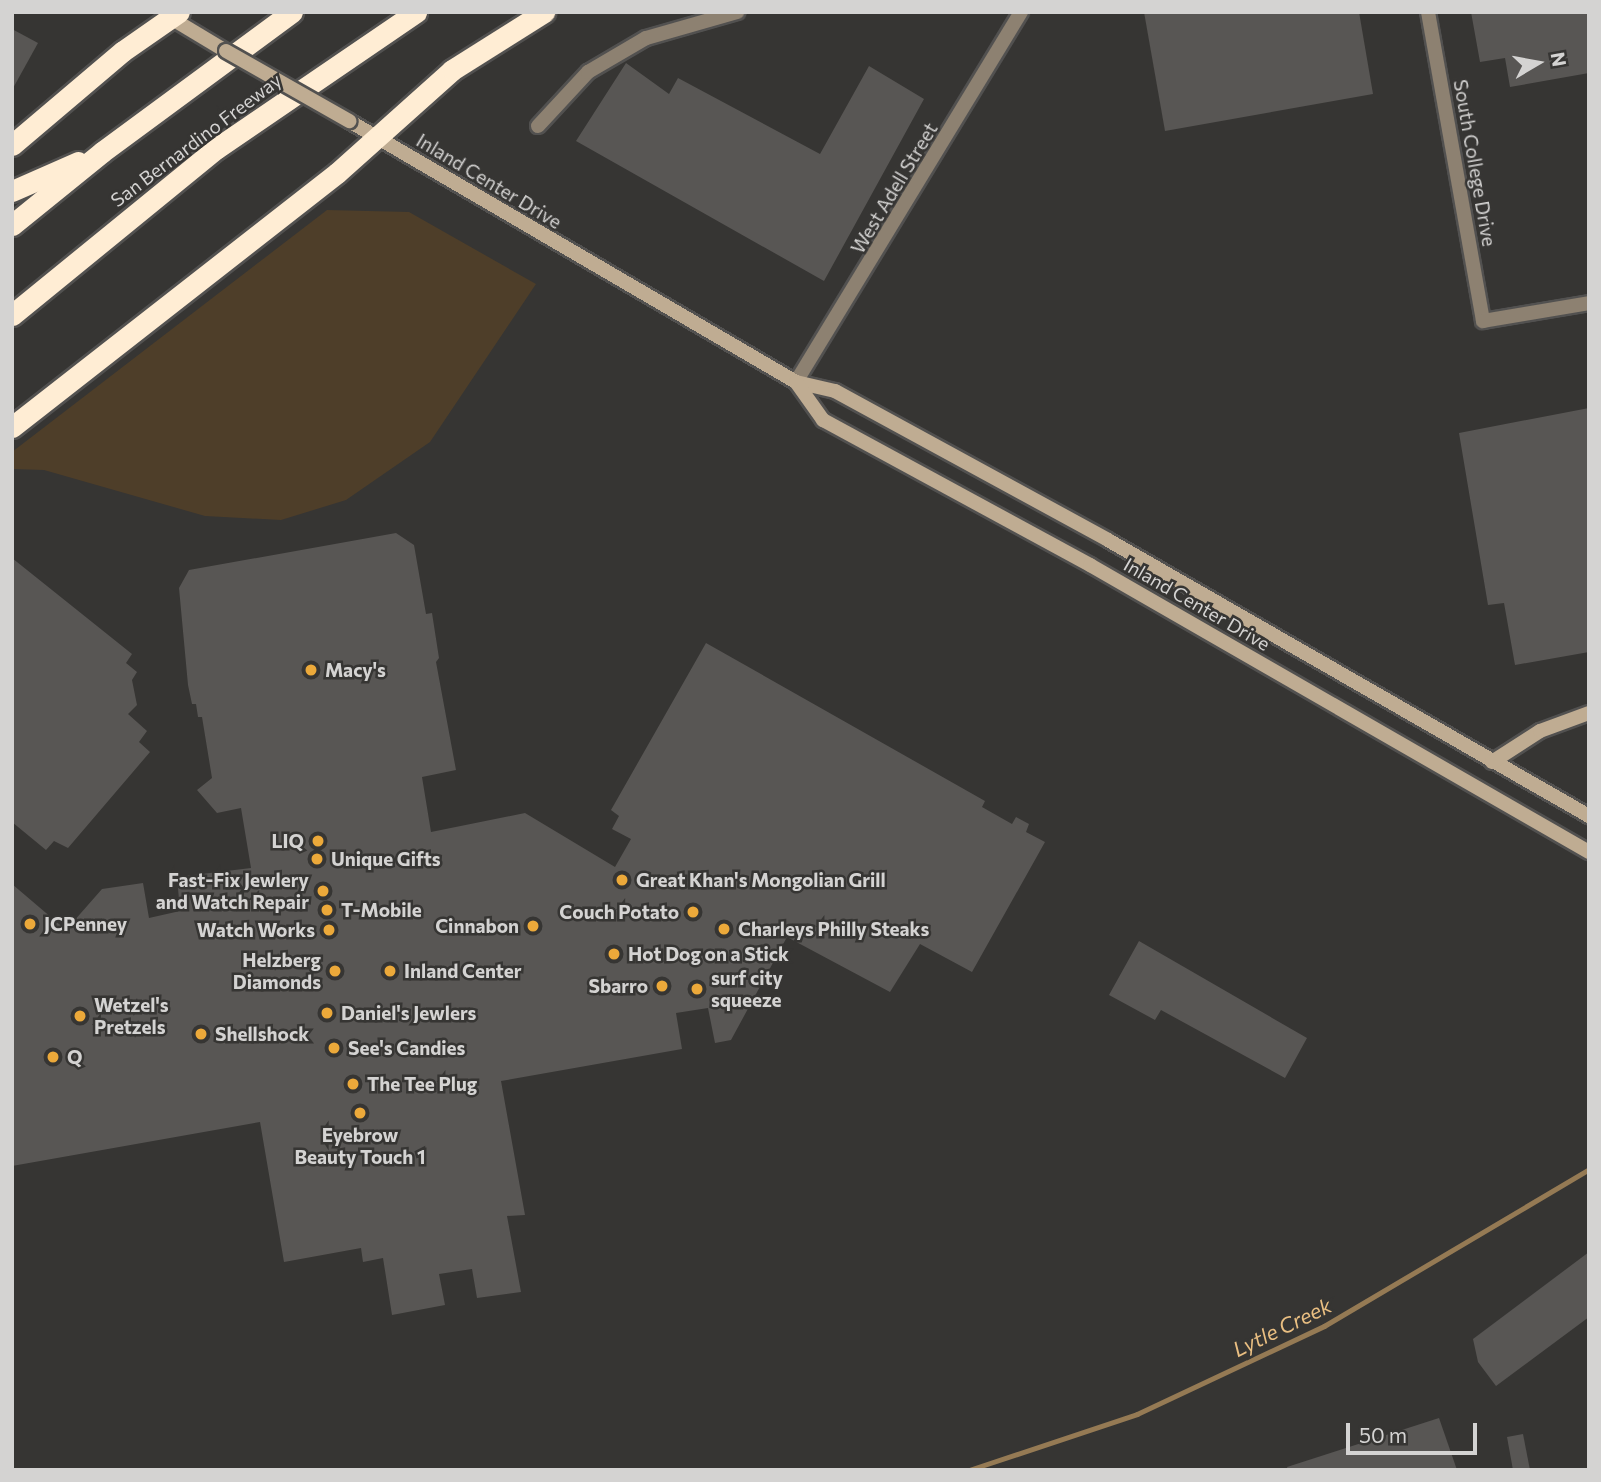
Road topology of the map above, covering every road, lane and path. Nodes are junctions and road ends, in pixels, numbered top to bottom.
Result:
1 (292, 12) edge
2 (416, 12) edge
3 (544, 12) edge
4 (737, 12) edge
5 (1021, 12) edge
6 (1428, 12) edge
7 (171, 14) edge
8 (538, 126) dead end
9 (380, 138) junction
10 (12, 145) edge
11 (102, 152) junction
12 (12, 191) edge
13 (12, 225) edge
14 (1589, 303) edge
15 (12, 315) edge
16 (796, 382) junction
17 (12, 427) edge
18 (1589, 713) edge
19 (1492, 762) junction
20 (1589, 816) edge
21 (1589, 852) edge

1 - 11 highway
2 - 15 highway, San Bernardino Freeway
3 - 9 highway
4 - 8 street
5 - 16 street, West Adell Street
6 - 14 street, South College Drive
7 - 9 main road, Inland Center Drive, bridge
7 - 10 highway
9 - 16 main road, Inland Center Drive
9 - 17 highway
11 - 12 highway
11 - 13 highway
16 - 19 main road, Inland Center Drive
16 - 21 main road, Inland Center Drive
18 - 19 main road
19 - 20 main road, Inland Center Drive

